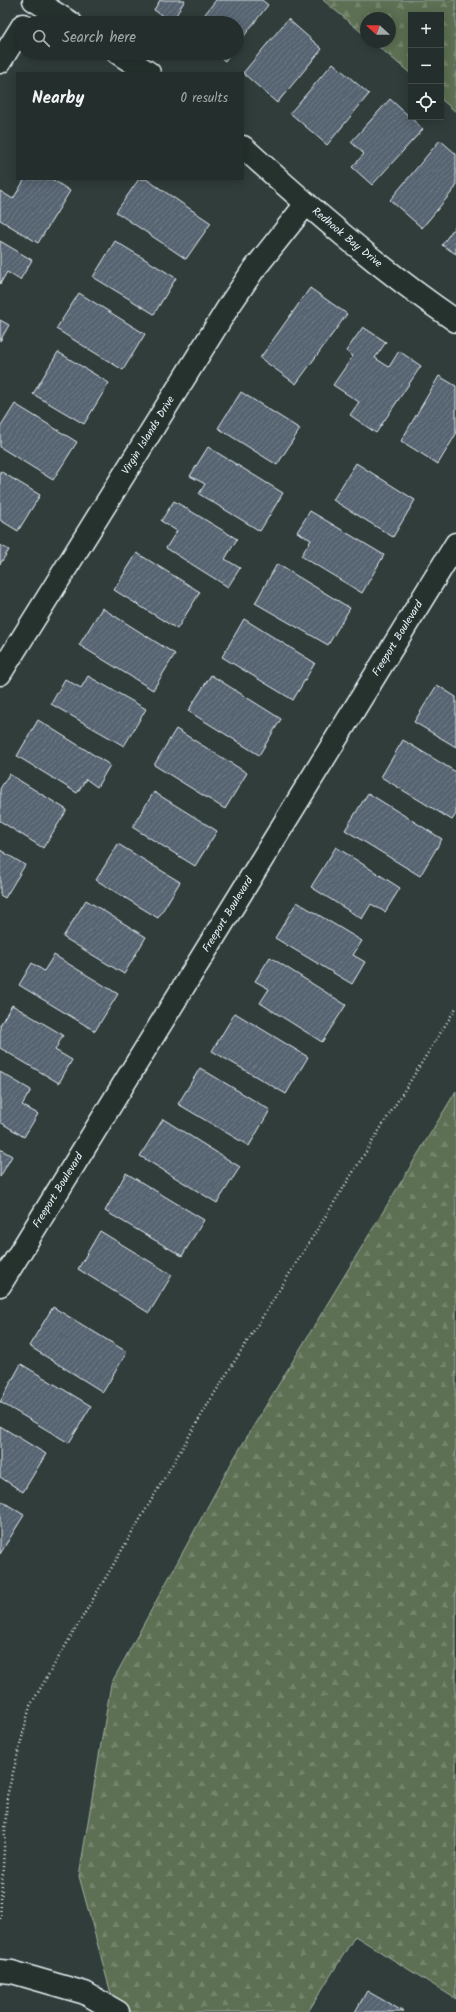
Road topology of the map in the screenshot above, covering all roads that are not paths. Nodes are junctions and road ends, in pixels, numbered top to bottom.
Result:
1 (36, 1) edge
2 (28, 16) edge
3 (59, 16) edge
4 (16, 37) edge
5 (129, 60) edge
6 (0, 62) edge
7 (147, 72) edge
8 (244, 149) edge
9 (306, 204) junction
10 (456, 321) edge
11 (456, 544) edge
12 (0, 674) edge
13 (0, 1285) edge
14 (0, 1971) edge
15 (118, 2012) edge

1 - 2 street
1 - 3 street
4 - 6 street
5 - 7 street
8 - 9 street, Redhook Bay Drive
9 - 10 street, Redhook Bay Drive
9 - 12 street, Virgin Islands Drive
11 - 13 street, Freeport Boulevard
14 - 15 street

